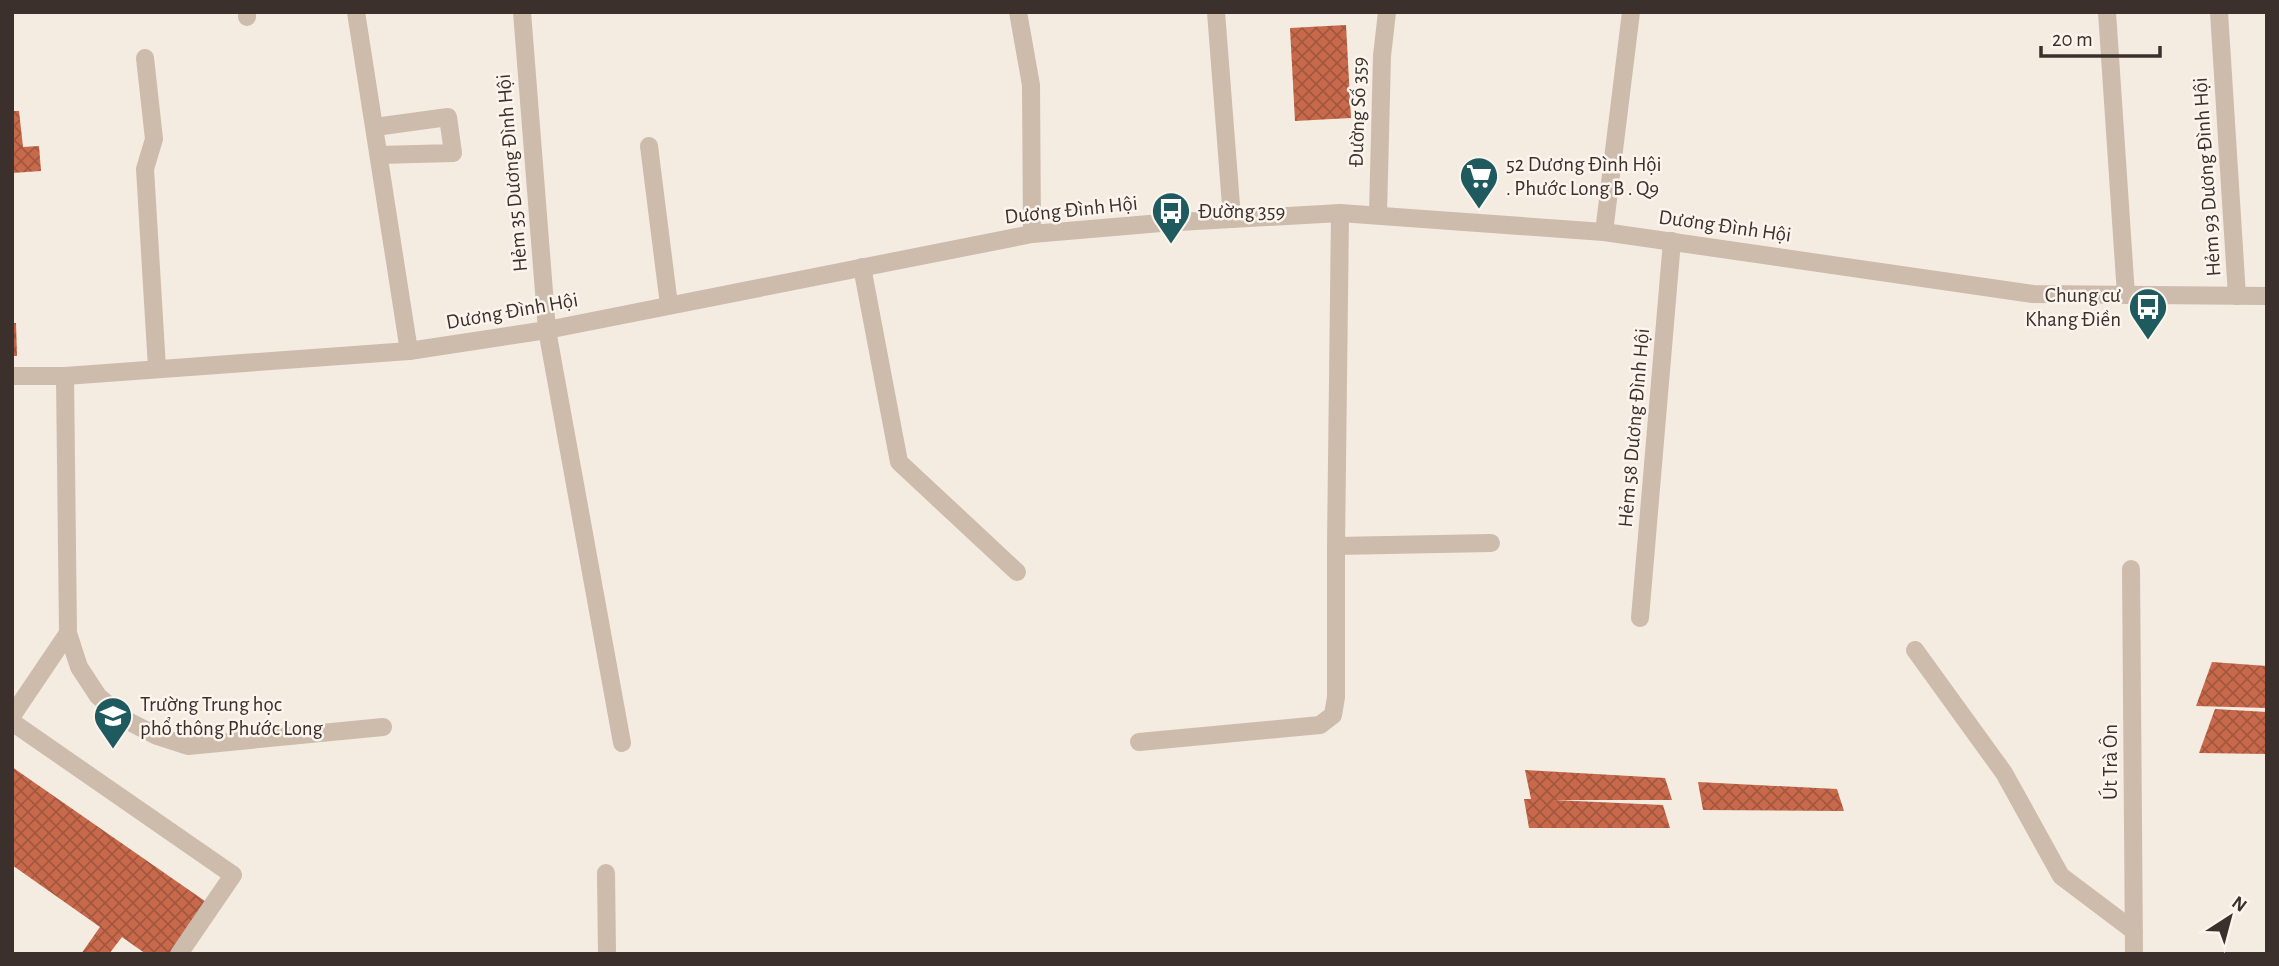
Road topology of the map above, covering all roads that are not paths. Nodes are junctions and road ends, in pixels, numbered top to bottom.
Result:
1 (356, 12) edge
2 (522, 12) edge
3 (1018, 12) edge
4 (1216, 12) edge
5 (1387, 12) edge
6 (1631, 12) edge
7 (2107, 12) edge
8 (2219, 12) edge
9 (145, 58) dead end
10 (375, 127) junction
11 (649, 146) dead end
12 (379, 155) junction
13 (1340, 213) junction
14 (1378, 214) junction
15 (1232, 218) junction
16 (1604, 232) junction
17 (1032, 234) junction
18 (1672, 241) junction
19 (862, 267) junction
20 (2126, 295) junction
21 (2237, 296) junction
22 (2267, 296) edge
23 (669, 305) junction
24 (547, 330) junction
25 (410, 351) junction
26 (157, 368) junction
27 (12, 376) edge
28 (65, 376) junction
29 (1491, 543) dead end
30 (1336, 545) junction
31 (2131, 569) dead end
32 (1017, 572) dead end
33 (1640, 618) dead end
34 (68, 633) junction
35 (1915, 650) dead end
36 (12, 716) edge
37 (12, 722) edge
38 (383, 727) dead end
39 (1139, 742) dead end
40 (622, 743) dead end
41 (606, 873) dead end
42 (2134, 932) junction
43 (179, 954) edge
44 (607, 954) edge
45 (2134, 954) edge

1 - 10 street
2 - 24 street, Hẻm 35 Dương Đình Hội
3 - 17 street
4 - 15 street
5 - 14 street, Đường Số 359
6 - 16 street
7 - 20 street
8 - 21 street, Hẻm 93 Dương Đình Hội
9 - 26 street
10 - 12 street
10 - 12 street
11 - 23 street
12 - 25 street
13 - 14 street, Dương Đình Hội
13 - 15 street, Dương Đình Hội
13 - 30 street
14 - 16 street, Dương Đình Hội
15 - 17 street, Dương Đình Hội
16 - 18 street, Dương Đình Hội
17 - 19 street, Dương Đình Hội
18 - 20 street, Dương Đình Hội
18 - 33 street, Hẻm 58 Dương Đình Hội
19 - 23 street, Dương Đình Hội
19 - 32 street
20 - 21 street, Dương Đình Hội
21 - 22 street, Dương Đình Hội
23 - 24 street, Dương Đình Hội
24 - 25 street, Dương Đình Hội
24 - 40 street, Hẻm 35 Dương Đình Hội
25 - 26 street, Dương Đình Hội
26 - 28 street, Dương Đình Hội
27 - 28 street, Dương Đình Hội
28 - 34 street
29 - 30 street
30 - 39 street
31 - 42 street, Út Trà Ôn
34 - 36 street
34 - 38 street
35 - 42 street
37 - 43 street
41 - 44 street
42 - 45 street, Út Trà Ôn

